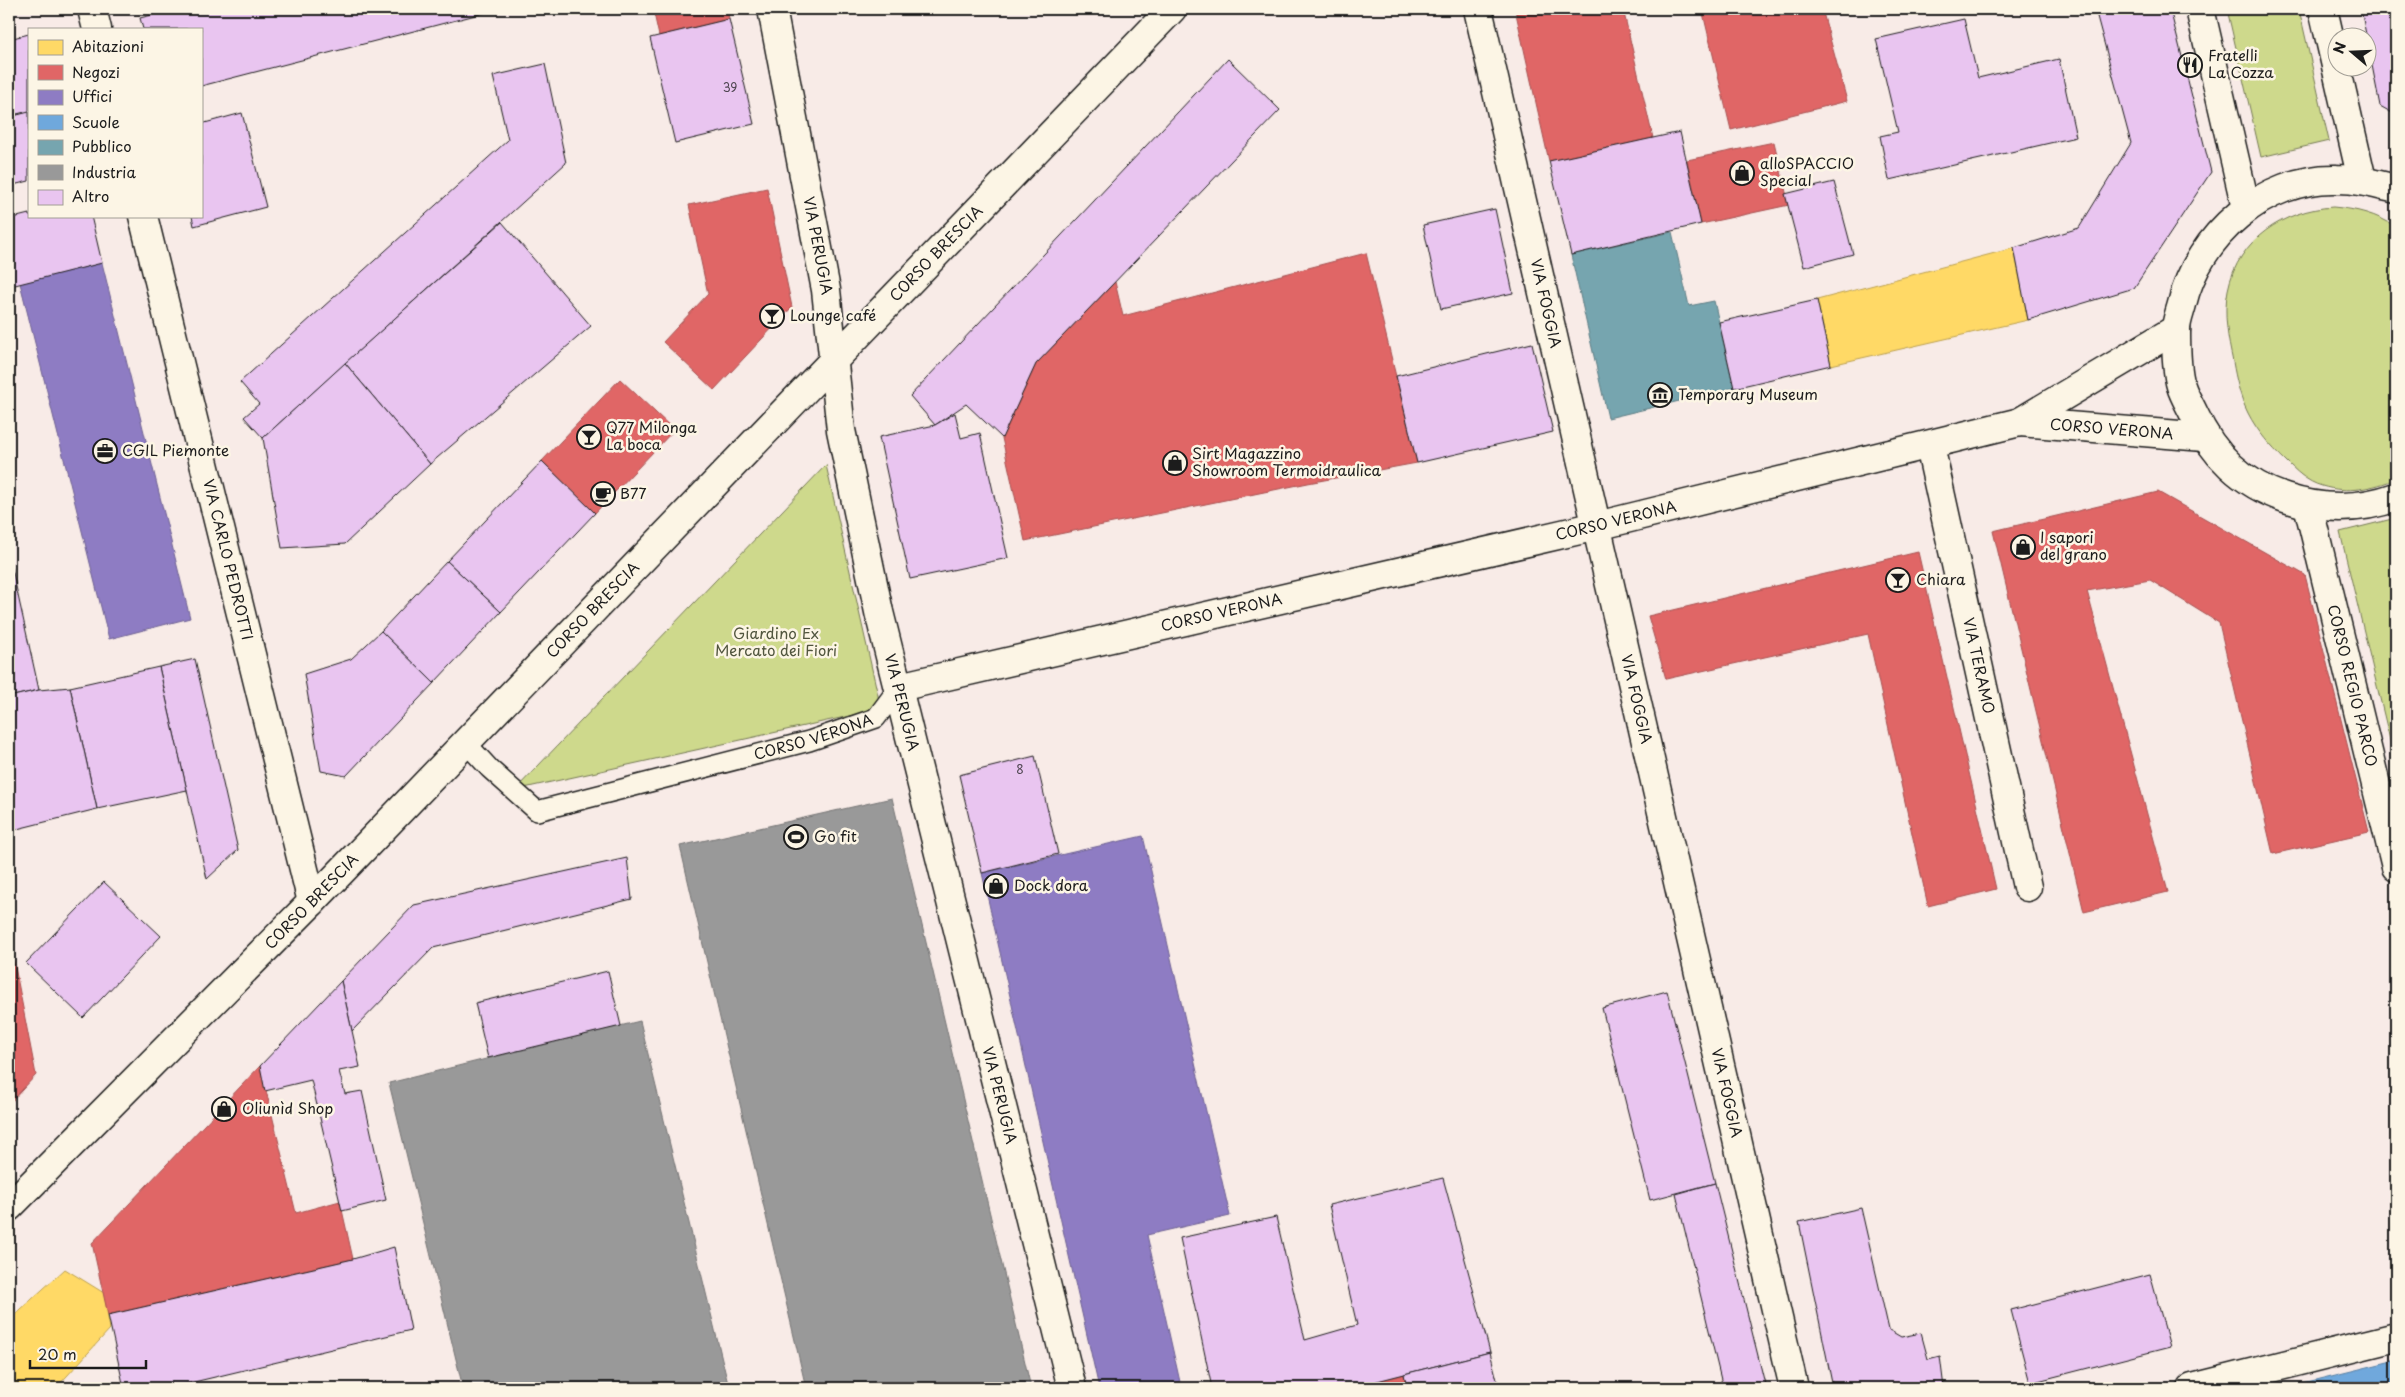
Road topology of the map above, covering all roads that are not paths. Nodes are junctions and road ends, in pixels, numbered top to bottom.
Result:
1 (92, 9) edge
2 (772, 9) edge
3 (1172, 9) edge
4 (1478, 9) edge
5 (2200, 9) edge
6 (2322, 9) edge
7 (97, 28) edge
8 (2362, 180) junction
9 (2396, 189) edge
10 (2246, 208) junction
11 (143, 218) edge
12 (2176, 329) junction
13 (834, 362) junction
14 (2020, 422) junction
15 (2204, 437) junction
16 (1930, 446) junction
17 (2396, 497) edge
18 (2308, 505) junction
19 (1597, 526) junction
20 (899, 687) junction
21 (465, 742) junction
22 (2396, 867) edge
23 (2027, 887) dead end
24 (312, 902) junction
25 (9, 1207) edge
26 (2396, 1337) edge
27 (1072, 1388) edge
28 (1794, 1388) edge
29 (2192, 1388) edge

1 - 7 street
2 - 13 street, VIA PERUGIA
3 - 13 street, CORSO BRESCIA
4 - 19 street, VIA FOGGIA
5 - 10 street
6 - 8 street
8 - 9 street
8 - 10 street
10 - 12 street
11 - 24 street, VIA CARLO PEDROTTI
12 - 14 street, CORSO VERONA
12 - 15 street
13 - 20 street, VIA PERUGIA
13 - 21 street, CORSO BRESCIA
14 - 15 street, CORSO VERONA
14 - 16 street, CORSO VERONA
15 - 18 street
16 - 19 street, CORSO VERONA
16 - 23 street, VIA TERAMO
17 - 18 street
18 - 22 street, CORSO REGIO PARCO
19 - 20 street, CORSO VERONA
19 - 28 street, VIA FOGGIA
20 - 21 lane, CORSO VERONA
20 - 27 street, VIA PERUGIA
21 - 24 street, CORSO BRESCIA
24 - 25 street, CORSO BRESCIA
26 - 29 street

